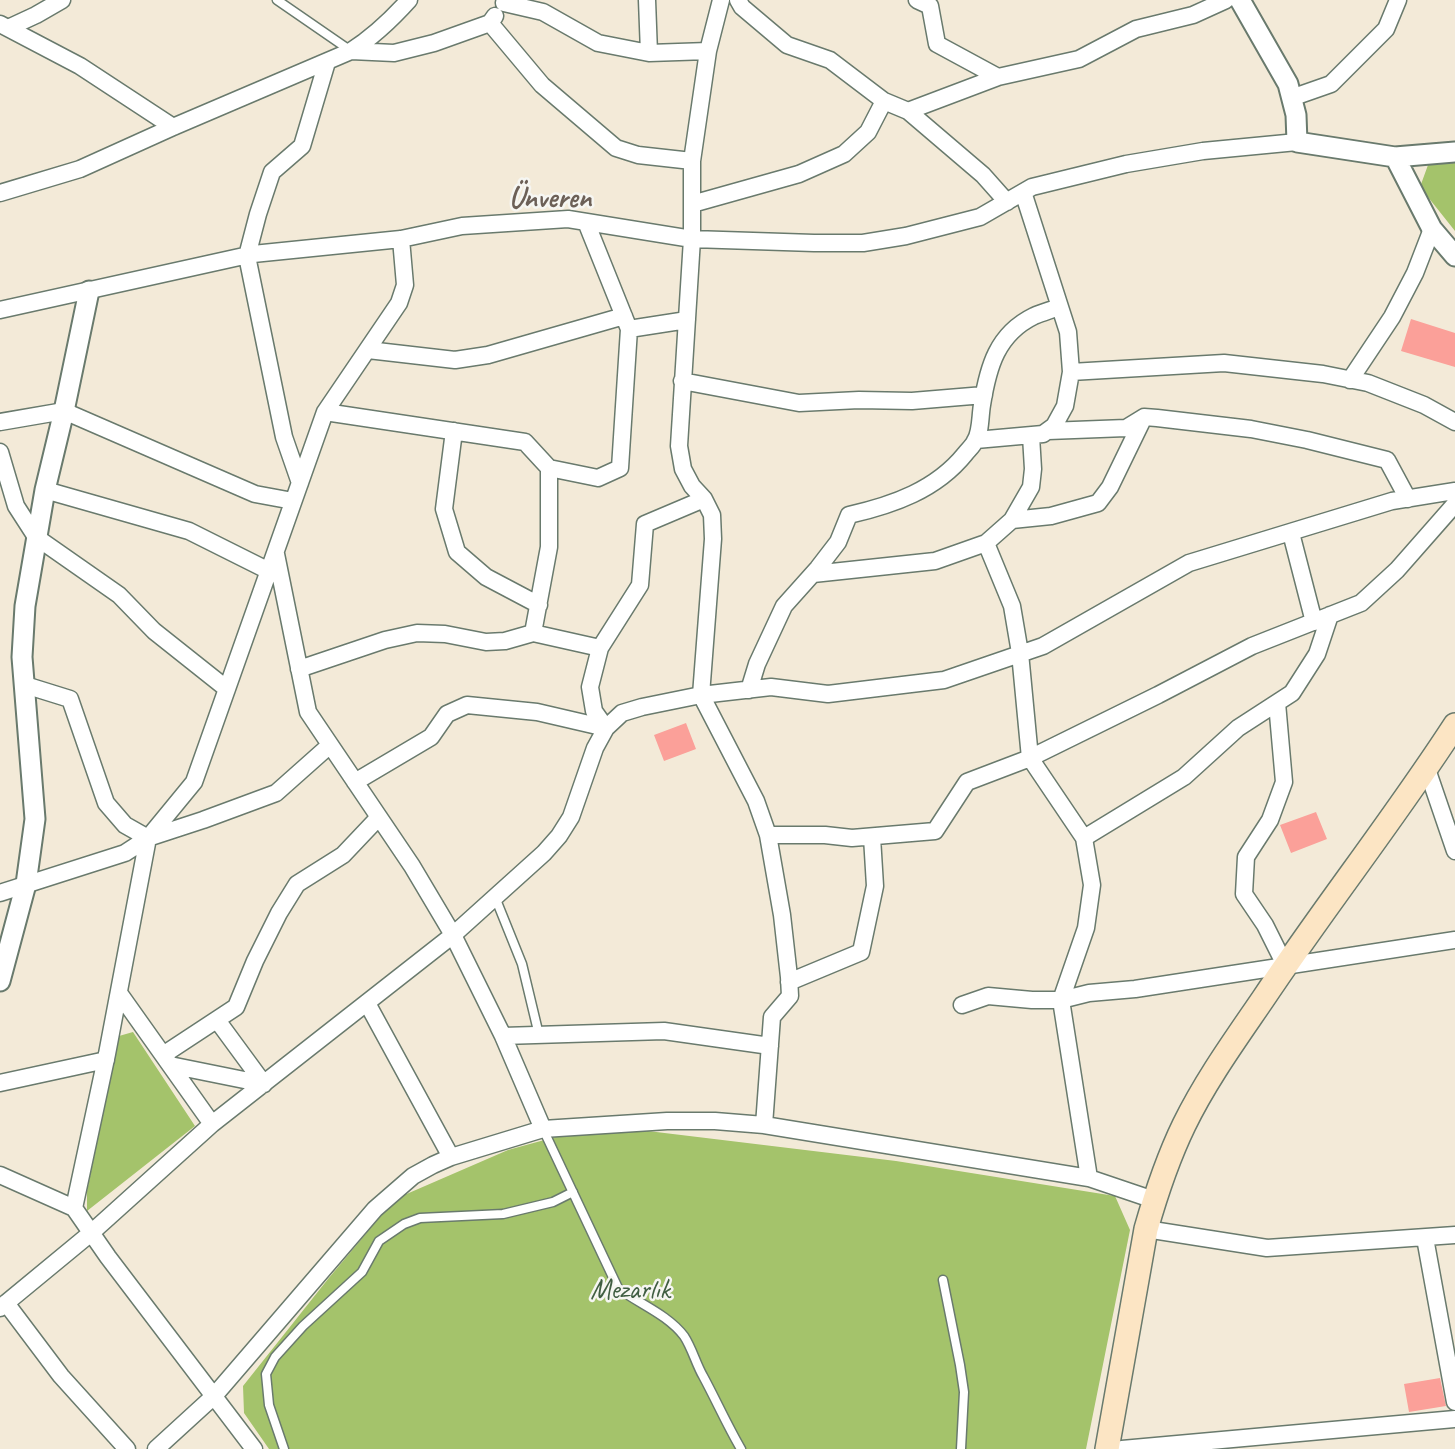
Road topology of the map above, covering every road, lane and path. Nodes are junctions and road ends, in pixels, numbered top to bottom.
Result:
1 (62, 0) edge
2 (277, 0) edge
3 (409, 0) edge
4 (647, 0) edge
5 (721, 0) edge
6 (738, 0) edge
7 (917, 0) edge
8 (1227, 0) edge
9 (1398, 0) edge
10 (505, 1) edge
11 (490, 23) junction
12 (4, 26) edge
13 (351, 51) junction
14 (708, 51) junction
15 (649, 53) junction
16 (327, 62) junction
17 (998, 77) junction
18 (1291, 98) junction
19 (884, 101) junction
20 (908, 111) junction
21 (173, 127) junction
22 (1297, 142) junction
23 (1455, 152) edge
24 (1395, 157) junction
25 (692, 161) junction
26 (1023, 192) junction
27 (0, 193) edge
28 (1007, 202) junction
29 (692, 204) junction
30 (586, 222) junction
31 (1432, 229) junction
32 (401, 239) junction
33 (692, 239) junction
34 (247, 256) junction
35 (1455, 256) edge
36 (89, 291) junction
37 (1059, 307) junction
38 (0, 310) edge
39 (687, 320) junction
40 (626, 323) junction
41 (368, 350) junction
42 (1071, 372) junction
43 (1350, 380) junction
44 (682, 381) junction
45 (984, 395) junction
46 (64, 411) junction
47 (325, 412) junction
48 (1144, 417) junction
49 (0, 422) edge
50 (1455, 422) edge
51 (454, 431) junction
52 (1048, 431) junction
53 (1031, 436) junction
54 (976, 440) junction
55 (0, 452) edge
56 (550, 468) junction
57 (300, 484) junction
58 (45, 490) junction
59 (1455, 491) edge
60 (704, 499) junction
61 (1408, 499) junction
62 (293, 501) junction
63 (1453, 509) edge
64 (1012, 520) junction
65 (1291, 533) junction
66 (36, 537) junction
67 (986, 543) junction
68 (276, 551) junction
69 (269, 571) junction
70 (813, 574) junction
71 (538, 605) junction
72 (1330, 615) junction
73 (1314, 622) junction
74 (533, 633) junction
75 (600, 648) junction
76 (1020, 653) junction
77 (299, 669) junction
78 (26, 685) junction
79 (227, 689) junction
80 (749, 690) junction
81 (701, 695) junction
82 (1277, 703) junction
83 (1455, 725) edge
84 (606, 728) junction
85 (330, 745) junction
86 (1030, 758) junction
87 (1427, 769) junction
88 (355, 782) junction
89 (379, 817) junction
90 (768, 835) junction
91 (872, 837) junction
92 (148, 838) junction
93 (1084, 838) junction
94 (1455, 851) edge
95 (26, 884) junction
96 (0, 893) edge
97 (495, 897) junction
98 (453, 935) junction
99 (1455, 940) edge
100 (0, 945) edge
101 (1285, 965) junction
102 (2, 973) edge
103 (789, 982) junction
104 (119, 993) junction
105 (1061, 1000) junction
106 (367, 1003) junction
107 (962, 1005) dead end
108 (217, 1020) junction
109 (539, 1035) junction
110 (503, 1036) junction
111 (769, 1046) junction
112 (106, 1060) junction
113 (166, 1060) junction
114 (0, 1083) edge
115 (264, 1084) junction
116 (212, 1125) junction
117 (764, 1125) junction
118 (543, 1129) junction
119 (452, 1157) junction
120 (0, 1175) edge
121 (1089, 1178) junction
122 (573, 1192) junction
123 (1154, 1200) junction
124 (74, 1208) junction
125 (1146, 1229) junction
126 (91, 1233) junction
127 (1455, 1236) edge
128 (1425, 1238) junction
129 (943, 1280) dead end
130 (3, 1306) edge
131 (214, 1396) junction
132 (1455, 1402) edge
133 (1455, 1419) edge
134 (1224, 1445) edge
135 (127, 1449) edge
136 (156, 1449) edge
137 (254, 1449) edge
138 (284, 1449) edge
139 (741, 1449) edge
140 (961, 1449) edge
141 (1107, 1449) edge
142 (1131, 1449) edge

1 - 12 street
2 - 13 lane
3 - 13 street
4 - 15 street
5 - 14 street
6 - 19 street
7 - 17 street
8 - 17 street
8 - 18 street
9 - 18 street
10 - 11 street
10 - 15 street
11 - 13 street
11 - 25 street
12 - 21 street
13 - 16 street
14 - 15 street
14 - 25 street
16 - 21 street
16 - 34 street
17 - 20 street
18 - 22 street
19 - 20 street
19 - 29 street
20 - 28 street
21 - 27 street
22 - 24 street
22 - 26 street
23 - 24 street
24 - 31 street
25 - 29 street
26 - 28 street
26 - 37 street
28 - 33 street
29 - 33 street
30 - 32 street
30 - 33 street
30 - 40 street
31 - 35 street
31 - 43 street
32 - 34 street
32 - 41 street
33 - 39 street
34 - 36 street
34 - 57 street
36 - 38 street
36 - 46 street
37 - 42 street
37 - 45 street
39 - 40 street
39 - 44 street
40 - 41 street
40 - 56 street
41 - 47 street
42 - 43 street
42 - 52 street
43 - 50 street
44 - 45 street
44 - 60 street
45 - 54 street
46 - 49 street
46 - 58 street
46 - 62 street
47 - 51 street
47 - 57 street
48 - 52 street
48 - 61 street
48 - 64 street
51 - 56 street
51 - 71 street
52 - 53 street
53 - 54 street
53 - 64 street
54 - 70 street
55 - 66 street
56 - 71 street
57 - 62 street
58 - 66 street
58 - 69 street
59 - 61 street
60 - 75 street
60 - 81 street
61 - 65 street
62 - 68 street
63 - 72 street
64 - 67 street
65 - 73 street
65 - 76 street
66 - 78 street
66 - 79 street
67 - 70 street
67 - 76 street
68 - 69 street
68 - 77 street
69 - 79 street
70 - 80 street
71 - 74 street
72 - 73 street
72 - 82 street
73 - 86 street
74 - 75 street
74 - 77 street
75 - 84 street
76 - 80 street
76 - 86 street
77 - 85 street
78 - 92 street
78 - 95 street
79 - 92 street
80 - 81 street
81 - 84 street
81 - 90 street
82 - 93 street
82 - 101 street
83 - 87 main road
84 - 88 street
84 - 97 street
85 - 88 street
85 - 92 street
86 - 91 street
86 - 93 street
87 - 94 street
87 - 101 main road
88 - 89 street
89 - 98 street
89 - 108 street
90 - 91 street
90 - 103 street
91 - 103 street
92 - 95 street
92 - 104 street
93 - 105 street
95 - 96 street
95 - 102 street
97 - 98 street
97 - 109 lane
98 - 106 street
98 - 110 street
99 - 101 street
100 - 102 street
101 - 105 street
101 - 123 main road
103 - 111 street
104 - 112 street
104 - 113 street
105 - 107 street
105 - 121 street
106 - 115 street
106 - 119 street
108 - 113 street
108 - 115 street
109 - 110 street
109 - 111 street
110 - 118 street
111 - 117 street
112 - 114 street
112 - 124 street
113 - 115 street
113 - 116 street
115 - 116 street
116 - 126 street
117 - 118 street
117 - 121 street
118 - 119 street
118 - 122 lane
119 - 131 street
120 - 124 street
121 - 123 street
122 - 138 lane
122 - 139 lane
123 - 125 main road
124 - 126 street
125 - 128 street
125 - 141 main road
126 - 130 street
126 - 131 street
127 - 128 street
128 - 132 street
129 - 140 lane
130 - 135 street
131 - 136 street
131 - 137 street
133 - 134 street
134 - 142 street

